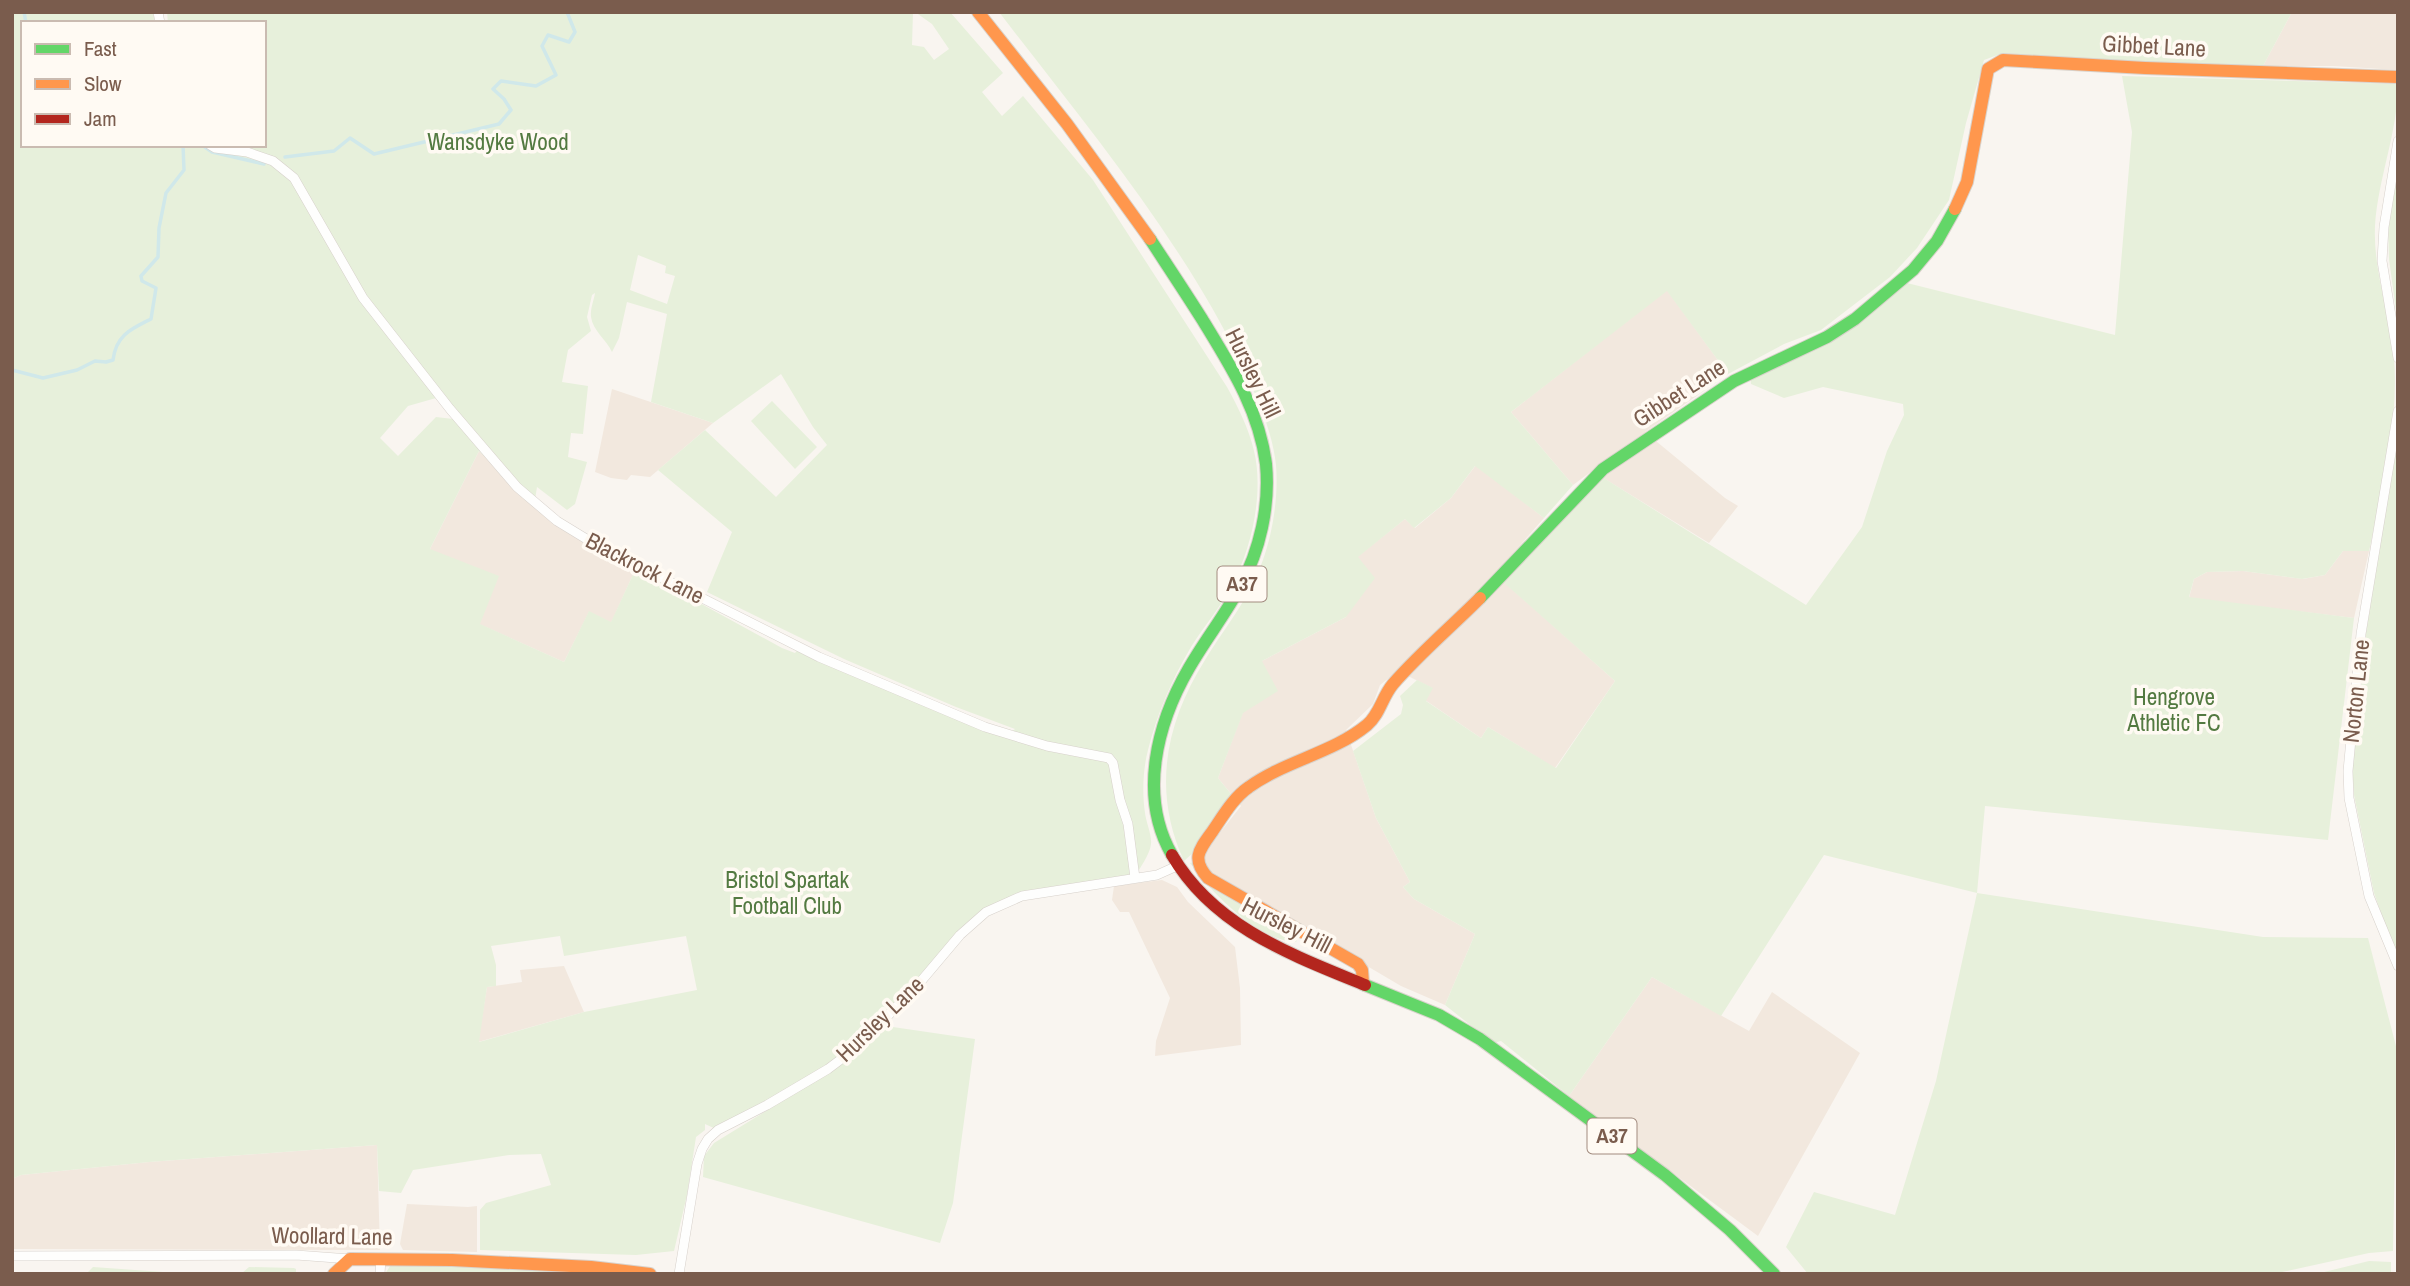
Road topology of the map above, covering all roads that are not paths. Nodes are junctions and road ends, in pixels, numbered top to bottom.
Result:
1 (978, 12) edge
2 (2398, 77) edge
3 (2398, 141) edge
4 (213, 147) edge
5 (2398, 358) edge
6 (2398, 411) edge
7 (1177, 866) junction
8 (1135, 878) junction
9 (2398, 966) edge
10 (1363, 982) junction
11 (12, 1256) edge
12 (350, 1259) junction
13 (381, 1259) junction
14 (334, 1274) edge
15 (380, 1274) edge
16 (650, 1274) edge
17 (679, 1274) edge
18 (1774, 1274) edge

1 - 7 main road, Hursley Hill / A37
2 - 10 main road, Gibbet Lane
3 - 5 street
4 - 8 street, Blackrock Lane
6 - 9 street, Norton Lane
7 - 8 street, Hursley Lane
7 - 10 main road, Hursley Hill / A37
8 - 17 street, Hursley Lane
10 - 18 main road, A37
11 - 12 street, Woollard Lane
12 - 13 main road, Woollard Lane
12 - 14 main road
13 - 15 street
13 - 16 main road, Woollard Lane

